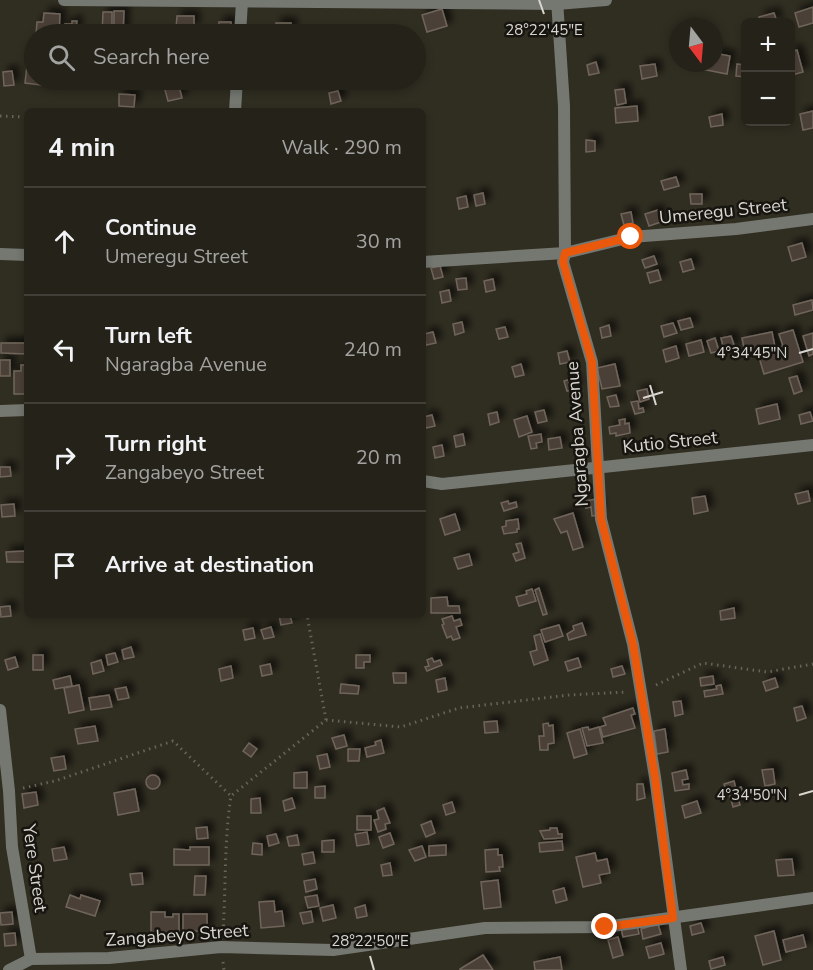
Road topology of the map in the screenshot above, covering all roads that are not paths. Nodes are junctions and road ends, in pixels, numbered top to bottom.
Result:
1 (64, 0) edge
2 (606, 0) edge
3 (242, 2) junction
4 (557, 2) edge
5 (241, 24) edge
6 (236, 90) edge
7 (234, 108) edge
8 (813, 219) edge
9 (565, 253) junction
10 (0, 254) edge
11 (24, 255) edge
12 (426, 262) edge
13 (24, 410) edge
14 (0, 411) edge
15 (813, 445) edge
16 (599, 468) junction
17 (426, 482) edge
18 (0, 710) edge
19 (813, 898) edge
20 (673, 918) junction
21 (31, 959) junction
22 (9, 970) edge
23 (681, 970) edge

1 - 3 street
2 - 4 street
3 - 4 street
3 - 5 street
4 - 9 street, Ngaragba Avenue
6 - 7 street
8 - 9 street, Umeregu Street
9 - 12 street, Umeregu Street
9 - 16 street, Ngaragba Avenue
10 - 11 street
13 - 14 street
15 - 16 street, Kutio Street
16 - 17 street, Kutio Street
16 - 20 street, Ngaragba Avenue
18 - 21 street, Yere Street
19 - 20 street, Zangabeyo Street
20 - 21 street, Zangabeyo Street
20 - 23 street, Ngaragba Avenue
21 - 22 street, Zangabeyo Street

